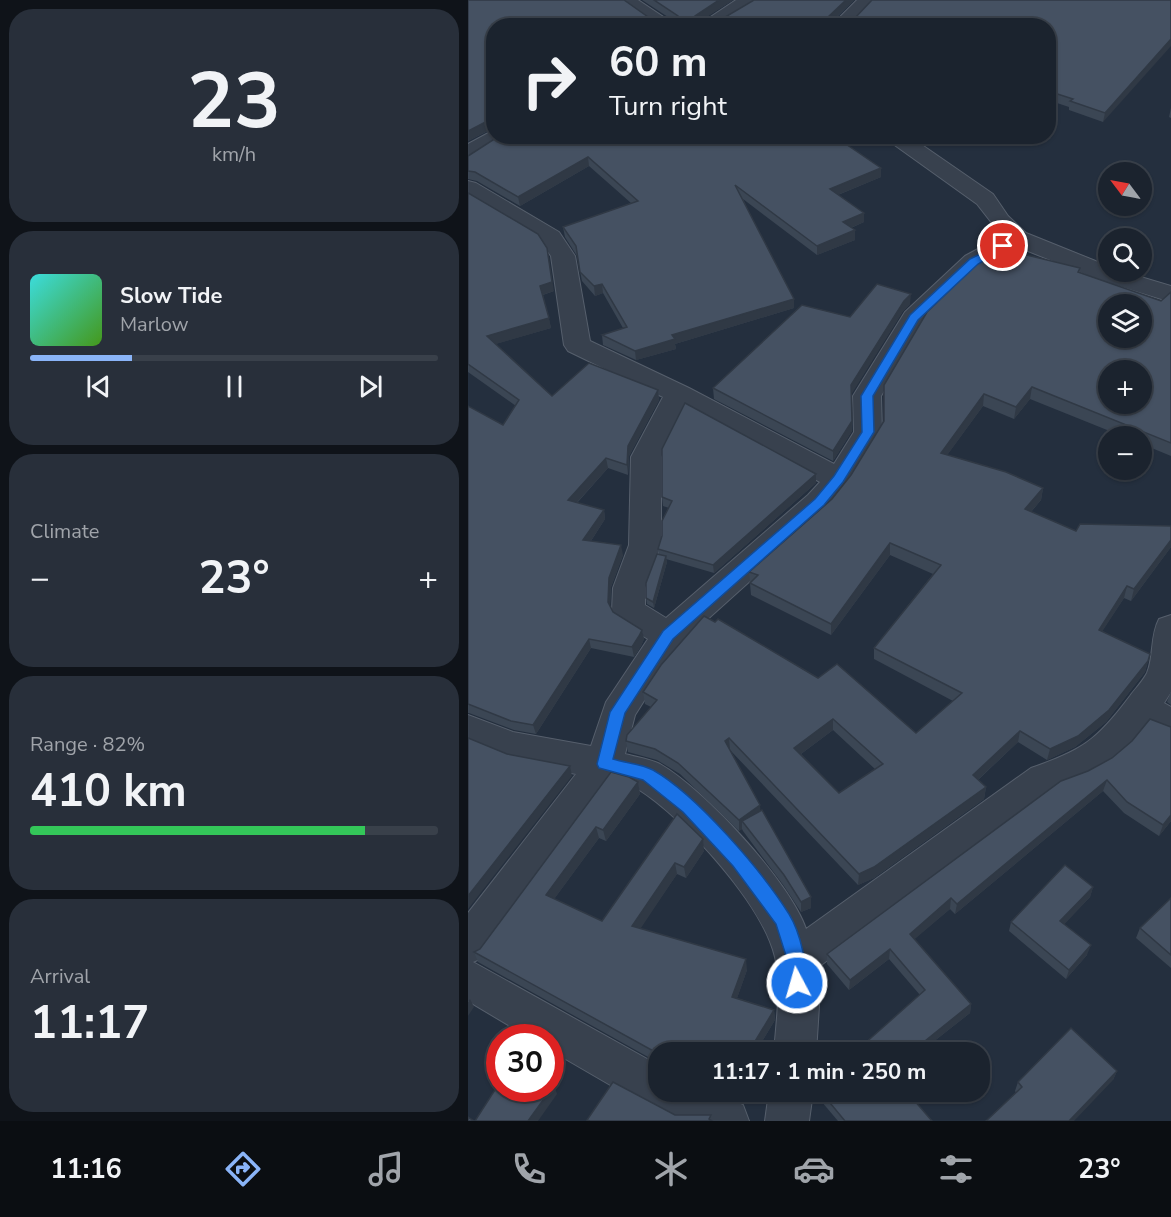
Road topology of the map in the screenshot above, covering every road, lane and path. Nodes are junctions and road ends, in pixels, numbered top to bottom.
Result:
1 (625, 0) edge
2 (750, 0) edge
3 (868, 0) edge
4 (655, 18) edge
5 (720, 18) edge
6 (849, 18) edge
7 (486, 142) edge
8 (906, 144) edge
9 (468, 158) edge
10 (468, 188) edge
11 (1017, 238) junction
12 (1171, 294) edge
13 (679, 394) junction
14 (839, 479) junction
15 (1171, 628) edge
16 (668, 635) junction
17 (1157, 716) edge
18 (468, 729) edge
19 (604, 764) junction
20 (468, 945) edge
21 (796, 959) junction
22 (468, 979) edge
23 (796, 1042) edge
24 (648, 1083) edge
25 (686, 1102) edge
26 (790, 1102) edge
27 (727, 1121) edge
28 (787, 1121) edge

1 - 4 street
2 - 5 street
3 - 6 street
7 - 9 street
8 - 11 street
10 - 13 street
11 - 12 street
11 - 14 street
13 - 14 street
13 - 16 street
14 - 16 street
15 - 17 street
16 - 19 street
17 - 21 street
18 - 19 street
19 - 20 street
19 - 21 street
21 - 23 street
22 - 24 street
25 - 27 street
26 - 28 street

